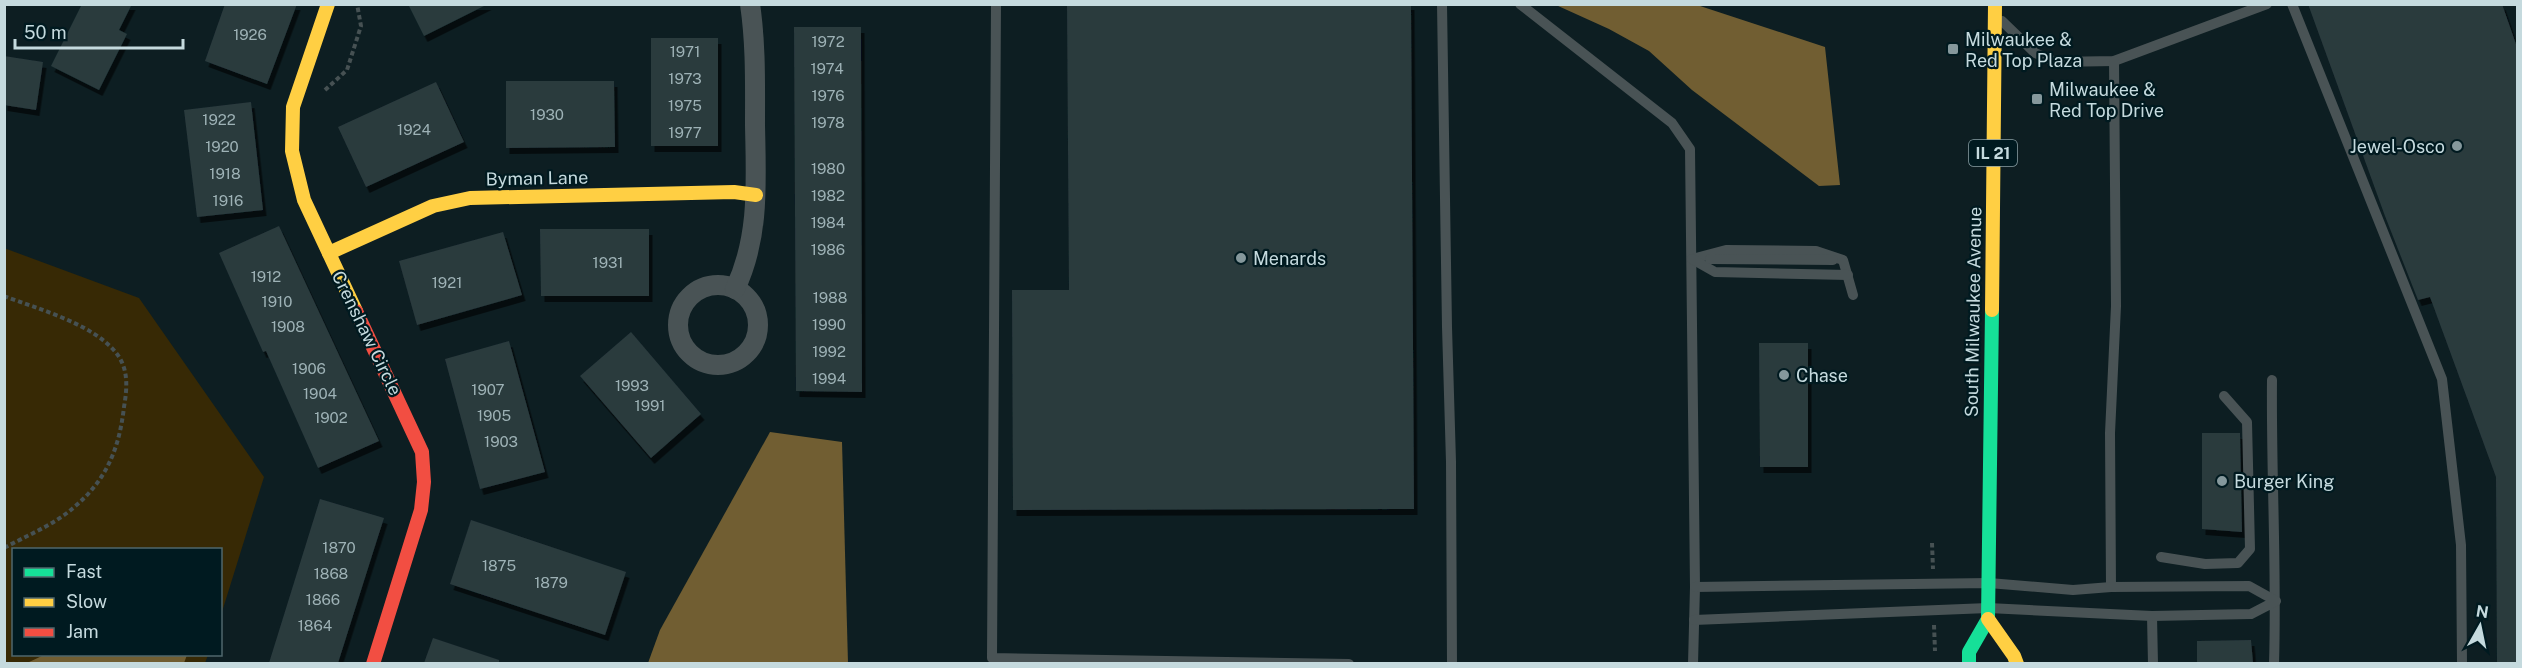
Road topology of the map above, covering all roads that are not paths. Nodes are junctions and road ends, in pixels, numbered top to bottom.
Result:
1 (328, 4) edge
2 (750, 4) edge
3 (996, 4) edge
4 (1442, 4) edge
5 (1520, 4) edge
6 (1985, 4) edge
7 (2267, 4) edge
8 (2292, 4) edge
9 (1995, 10) edge
10 (2114, 61) junction
11 (756, 195) junction
12 (329, 253) junction
13 (1692, 259) junction
14 (1848, 275) junction
15 (735, 289) junction
16 (1853, 295) dead end
17 (2272, 380) dead end
18 (2224, 396) dead end
19 (2161, 557) dead end
20 (1989, 583) junction
21 (2110, 586) junction
22 (1695, 588) junction
23 (2276, 601) junction
24 (1988, 614) junction
25 (2152, 616) junction
26 (1694, 620) junction
27 (373, 663) edge
28 (1349, 663) edge
29 (1452, 663) edge
30 (1693, 663) edge
31 (1969, 663) edge
32 (2017, 663) edge
33 (2153, 663) edge
34 (2274, 663) edge
35 (2462, 663) edge

1 - 12 street, Crenshaw Circle
2 - 11 street
3 - 28 lane
4 - 29 lane
5 - 13 lane
6 - 9 lane
7 - 10 lane
8 - 35 lane
9 - 10 lane
9 - 20 street, South Milwaukee Avenue / IL 21
10 - 21 lane
11 - 12 street, Byman Lane
11 - 15 street
12 - 27 street, Crenshaw Circle
13 - 14 lane
13 - 14 lane
13 - 22 lane
14 - 16 lane
15 - 15 street
17 - 23 lane
18 - 19 lane
20 - 21 lane
20 - 22 lane
20 - 24 street, South Milwaukee Avenue / IL 21
21 - 23 lane
22 - 26 lane
23 - 25 lane
23 - 34 lane
24 - 25 lane
24 - 26 lane
24 - 31 street, South Milwaukee Avenue / IL 21
24 - 32 street
25 - 33 lane
26 - 30 lane

